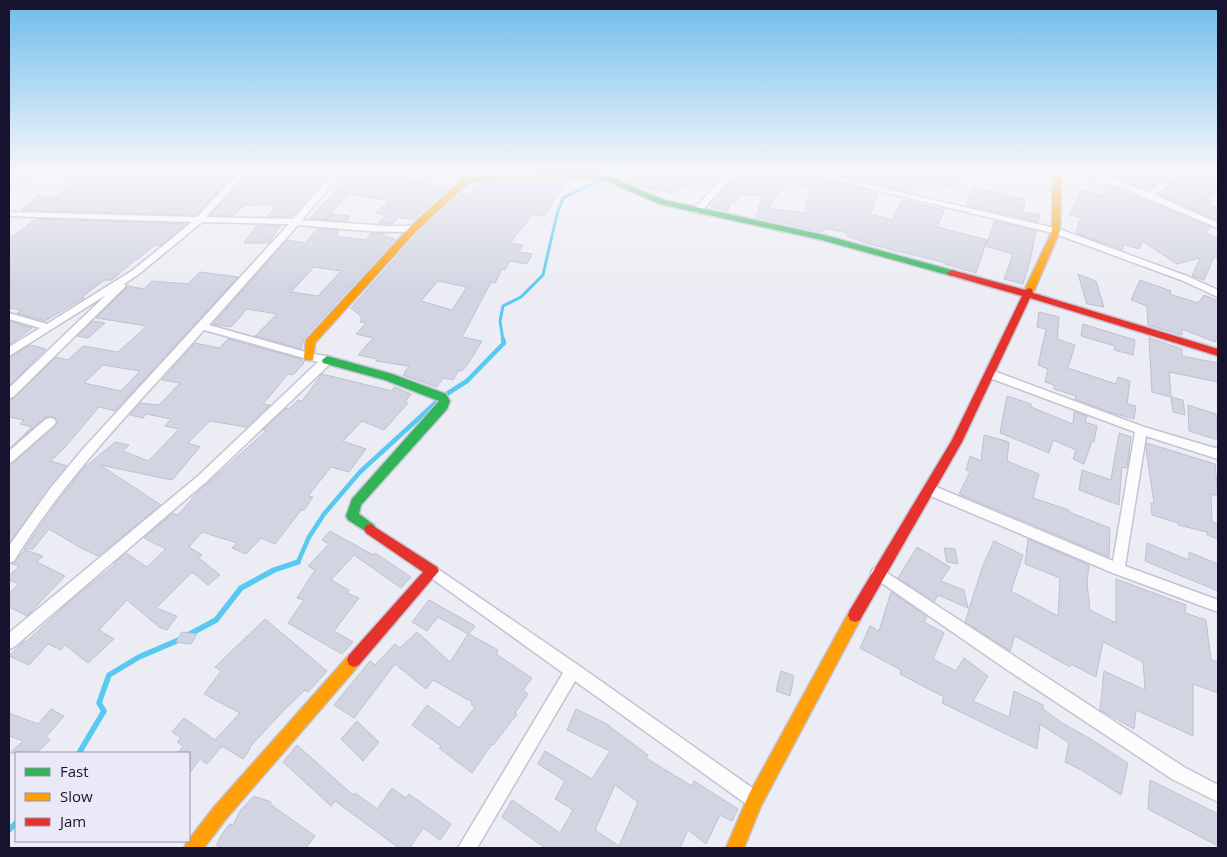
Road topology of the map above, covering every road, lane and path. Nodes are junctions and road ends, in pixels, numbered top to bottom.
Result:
1 (208, 210) edge
2 (306, 210) edge
3 (433, 210) edge
4 (692, 210) edge
5 (967, 210) edge
6 (1056, 210) edge
7 (1183, 210) edge
8 (696, 211) joint
9 (9, 214) edge
10 (198, 221) junction
11 (296, 222) junction
12 (1218, 226) edge
13 (413, 228) junction
14 (1056, 231) junction
15 (136, 272) junction
16 (1027, 294) junction
17 (1218, 294) edge
18 (9, 316) edge
19 (201, 326) junction
20 (46, 327) junction
21 (9, 352) edge
22 (1218, 353) edge
23 (309, 357) junction
24 (327, 360) junction
25 (991, 374) junction
26 (9, 394) edge
27 (50, 422) dead end
28 (1141, 430) junction
29 (1218, 454) edge
30 (9, 458) edge
31 (930, 490) junction
32 (9, 557) edge
33 (1118, 569) junction
34 (432, 571) junction
35 (878, 573) junction
36 (1218, 606) edge
37 (9, 642) edge
38 (573, 670) junction
39 (1218, 794) edge
40 (756, 800) junction
41 (193, 848) edge
42 (467, 848) edge
43 (735, 848) edge

1 - 10 street
2 - 11 street
3 - 13 street
4 - 8 street
5 - 14 street
6 - 14 street
7 - 12 street
8 - 16 street
9 - 10 street
10 - 11 street
10 - 15 street
11 - 13 street
11 - 19 street
13 - 23 street
14 - 16 street
14 - 17 street
15 - 20 street
15 - 26 street
16 - 22 street
16 - 25 street
18 - 20 street
19 - 23 street
19 - 32 street
20 - 21 street
23 - 24 street
24 - 34 street
24 - 37 street
25 - 28 street
25 - 31 street
27 - 30 street
28 - 29 street
28 - 33 street
31 - 33 street
31 - 35 street
33 - 36 street
34 - 38 street
34 - 41 street
35 - 39 street
35 - 40 street
38 - 40 street
38 - 42 street
40 - 43 street

